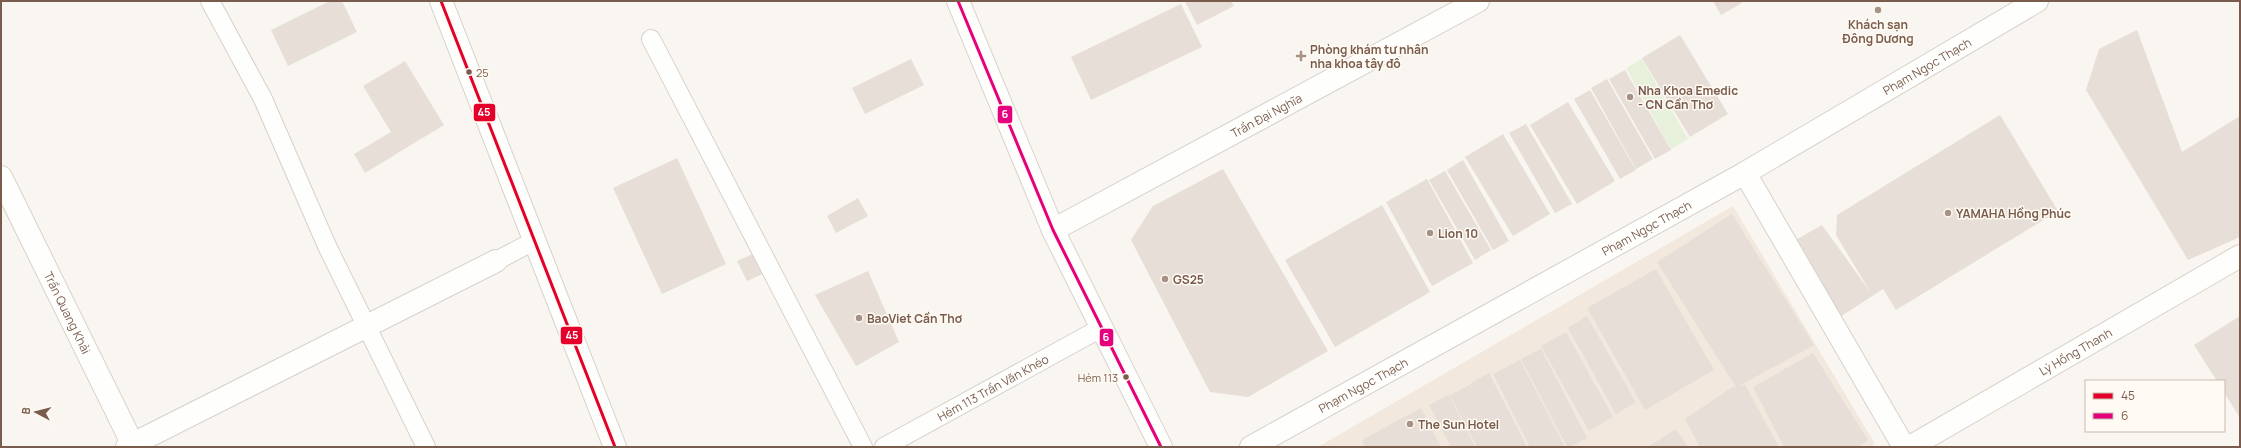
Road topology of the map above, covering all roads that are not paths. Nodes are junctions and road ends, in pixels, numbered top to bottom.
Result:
1 (210, 1) edge
2 (441, 1) edge
3 (1478, 1) edge
4 (2037, 1) edge
5 (961, 2) edge
6 (651, 39) dead end
7 (1745, 173) junction
8 (1, 177) edge
9 (1053, 230) junction
10 (534, 241) junction
11 (2240, 256) edge
12 (496, 261) joint
13 (366, 326) junction
14 (1101, 328) junction
15 (131, 446) edge
16 (426, 447) edge
17 (616, 447) edge
18 (863, 447) edge
19 (884, 447) edge
20 (1161, 447) edge
21 (1250, 447) edge
22 (1904, 447) edge
23 (1910, 447) edge

1 - 13 lane
2 - 10 street
3 - 9 street, Trần Đại Nghĩa
4 - 7 street, Phạm Ngọc Thạch
5 - 9 street
6 - 18 lane
7 - 21 street, Phạm Ngọc Thạch
7 - 22 street
8 - 15 street, Trần Quang Khải
9 - 14 street
10 - 12 lane
10 - 17 street
11 - 23 street, Lý Hồng Thanh
12 - 13 street
13 - 15 street
13 - 16 lane
14 - 19 lane, Hẻm 113 Trần Văn Khéo
14 - 20 street

